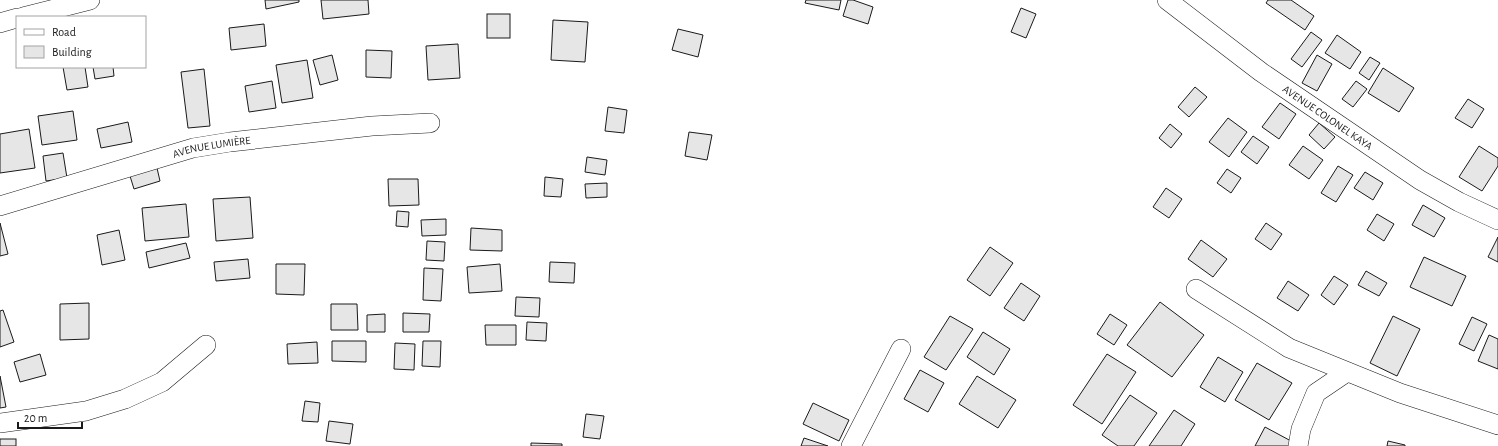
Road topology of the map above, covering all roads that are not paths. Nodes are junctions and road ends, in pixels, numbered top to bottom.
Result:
1 (90, 0) edge
2 (1167, 0) edge
3 (27, 16) edge
4 (16, 18) edge
5 (0, 23) edge
6 (430, 123) dead end
7 (0, 206) edge
8 (1498, 220) edge
9 (1196, 289) dead end
10 (206, 345) dead end
11 (901, 349) dead end
12 (1347, 372) junction
13 (0, 424) edge
14 (1498, 425) edge
15 (851, 446) edge
16 (1298, 446) edge

1 - 3 street
2 - 8 street, AVENUE COLONEL KAYA
4 - 5 street
6 - 7 street, AVENUE LUMIÈRE
9 - 12 street
10 - 13 street
11 - 15 street
12 - 14 street
12 - 16 street

